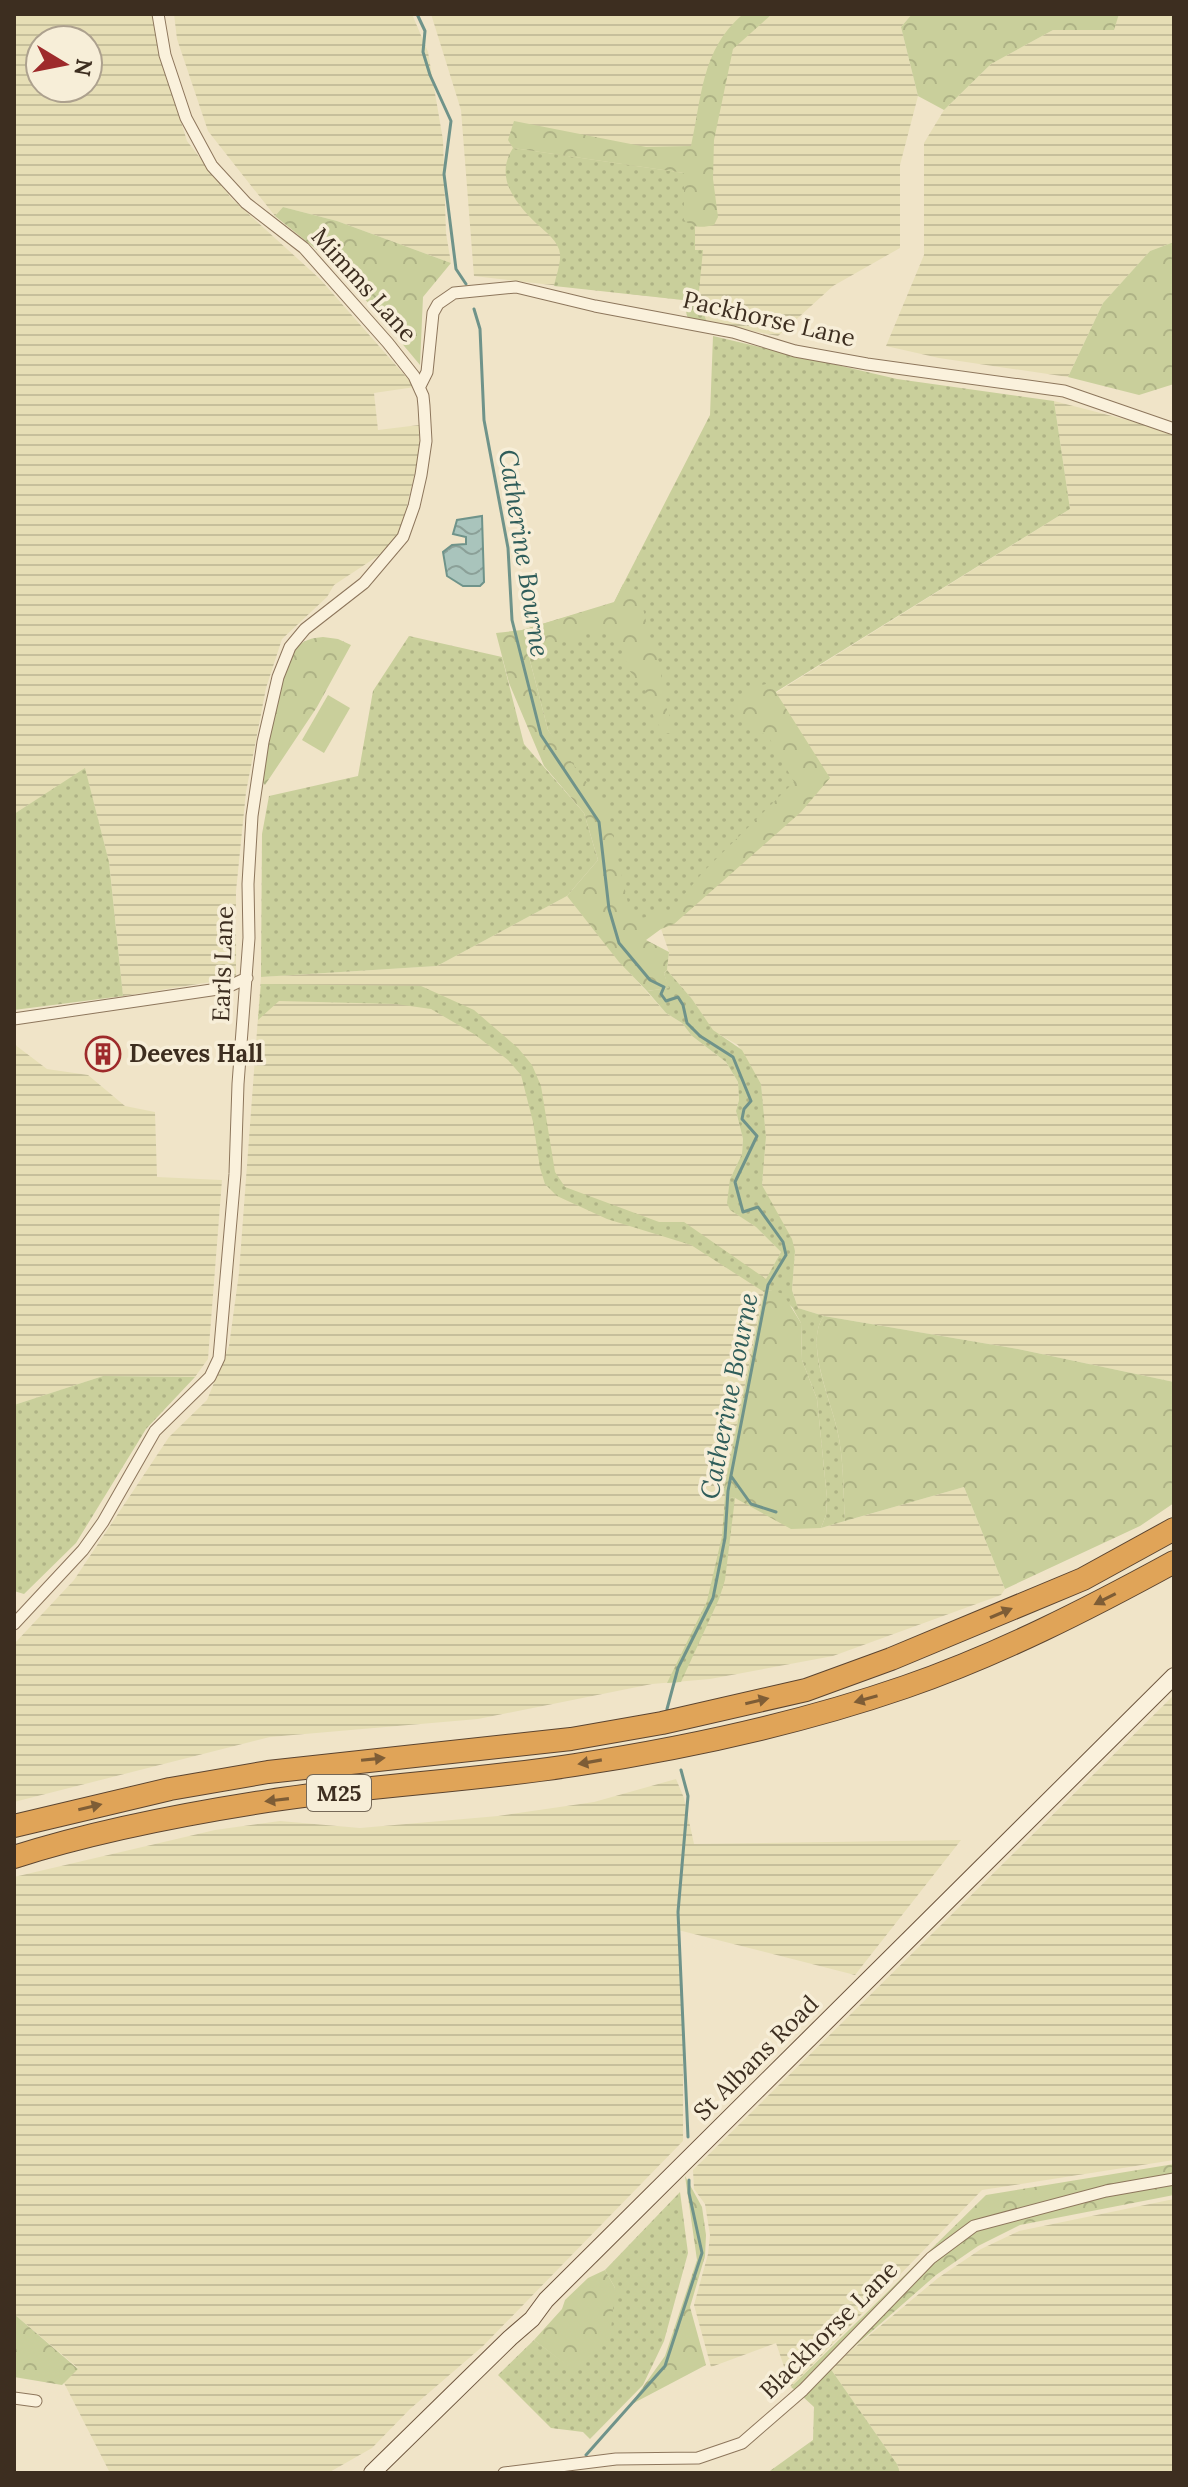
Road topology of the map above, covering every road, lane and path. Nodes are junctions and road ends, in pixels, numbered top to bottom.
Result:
1 (158, 14) edge
2 (420, 386) junction
3 (1174, 429) edge
4 (247, 978) junction
5 (225, 988) junction
6 (245, 1003) junction
7 (14, 1019) edge
8 (1174, 1529) edge
9 (1174, 1562) edge
10 (14, 1624) edge
11 (1174, 1676) edge
12 (14, 1826) edge
13 (14, 1857) edge
14 (1174, 2179) edge
15 (14, 2398) edge
16 (36, 2401) dead end
17 (545, 2471) edge
18 (372, 2473) edge
19 (504, 2473) edge

1 - 2 street, Mimms Lane
2 - 3 street, Packhorse Lane
2 - 4 street, Earls Lane
4 - 5 street
4 - 6 street, Earls Lane
5 - 6 street
5 - 7 street
6 - 10 street, Earls Lane
12 -> 8 highway, M25
9 -> 13 highway, M25
11 - 18 main road, St Albans Road
14 - 17 street, Blackhorse Lane
15 - 16 street
17 - 19 street, Blackhorse Lane

